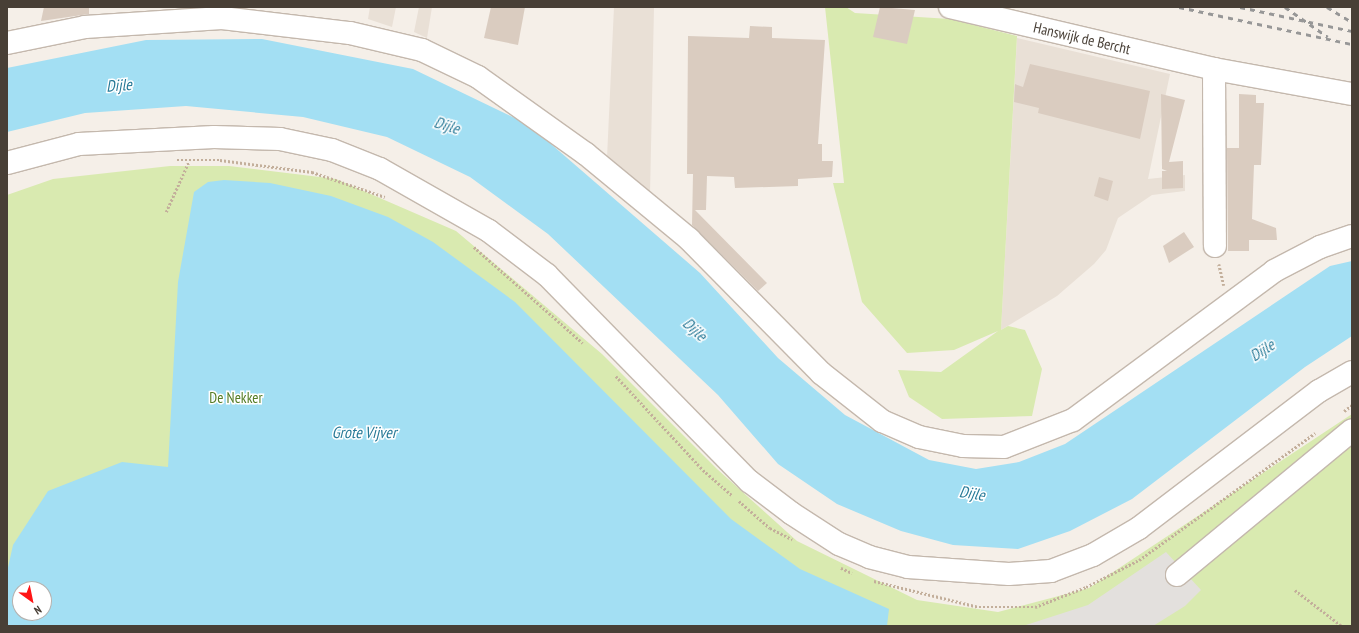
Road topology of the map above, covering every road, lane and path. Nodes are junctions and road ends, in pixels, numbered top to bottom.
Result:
1 (950, 7) edge
2 (7, 42) edge
3 (1214, 69) junction
4 (1352, 94) edge
5 (178, 161) dead end
6 (189, 161) junction
7 (7, 163) edge
8 (393, 200) dead end
9 (166, 212) dead end
10 (1352, 236) edge
11 (468, 241) dead end
12 (1215, 246) joint
13 (1228, 302) junction
14 (588, 347) dead end
15 (610, 370) dead end
16 (1352, 372) edge
17 (1352, 405) edge
18 (1346, 422) edge
19 (1322, 427) dead end
20 (798, 543) dead end
21 (839, 567) dead end
22 (1177, 574) dead end
23 (860, 576) dead end
24 (868, 579) dead end
25 (1295, 590) dead end
26 (1342, 626) edge

1 - 3 street, Hanswijk de Bercht
2 - 13 street
3 - 4 street, Hanswijk de Bercht
3 - 12 street
5 - 6 path
6 - 8 path
6 - 9 path
7 - 16 street
10 - 13 street
11 - 14 path
12 - 13 path
15 - 20 path
17 - 18 path
18 - 22 street
19 - 24 path
21 - 23 path
25 - 26 path

